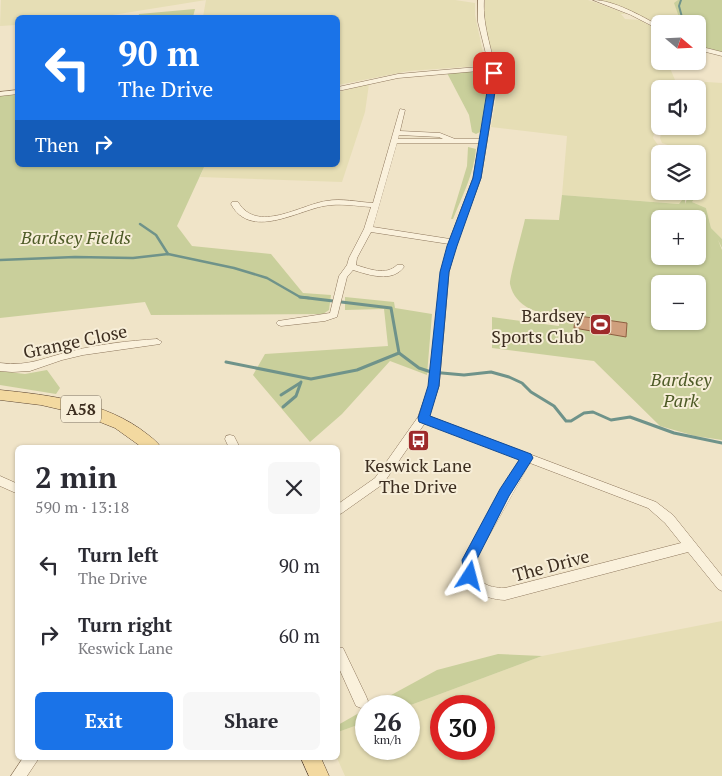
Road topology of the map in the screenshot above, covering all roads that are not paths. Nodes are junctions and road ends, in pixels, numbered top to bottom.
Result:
1 (481, 0) edge
2 (596, 0) edge
3 (651, 23) edge
4 (706, 50) edge
5 (722, 54) edge
6 (493, 68) junction
7 (340, 89) edge
8 (15, 92) edge
9 (0, 94) edge
10 (402, 110) dead end
11 (395, 137) junction
12 (482, 141) junction
13 (235, 204) dead end
14 (376, 205) junction
15 (368, 229) junction
16 (453, 242) junction
17 (351, 266) junction
18 (400, 267) dead end
19 (281, 323) dead end
20 (157, 342) dead end
21 (0, 367) edge
22 (0, 395) edge
23 (424, 418) junction
24 (150, 445) edge
25 (527, 458) junction
26 (0, 481) edge
27 (15, 488) edge
28 (340, 509) edge
29 (690, 546) junction
30 (722, 585) edge
31 (340, 661) edge
32 (357, 695) edge
33 (30, 760) edge
34 (312, 760) edge
35 (18, 776) edge
36 (319, 776) edge

1 - 6 street
2 - 3 street
4 - 5 street
6 - 7 street
6 - 12 street
8 - 9 street
10 - 11 street
11 - 12 street
11 - 14 street
12 - 16 street
13 - 14 street
14 - 15 street
15 - 16 street
15 - 17 street
16 - 23 street
17 - 18 street
17 - 19 street
20 - 21 street, Grange Close
22 - 24 main road, A58
23 - 25 street
23 - 28 street
25 - 29 street
25 - 29 street, The Drive
26 - 27 street
29 - 30 street
31 - 32 street
33 - 35 street
34 - 36 main road

